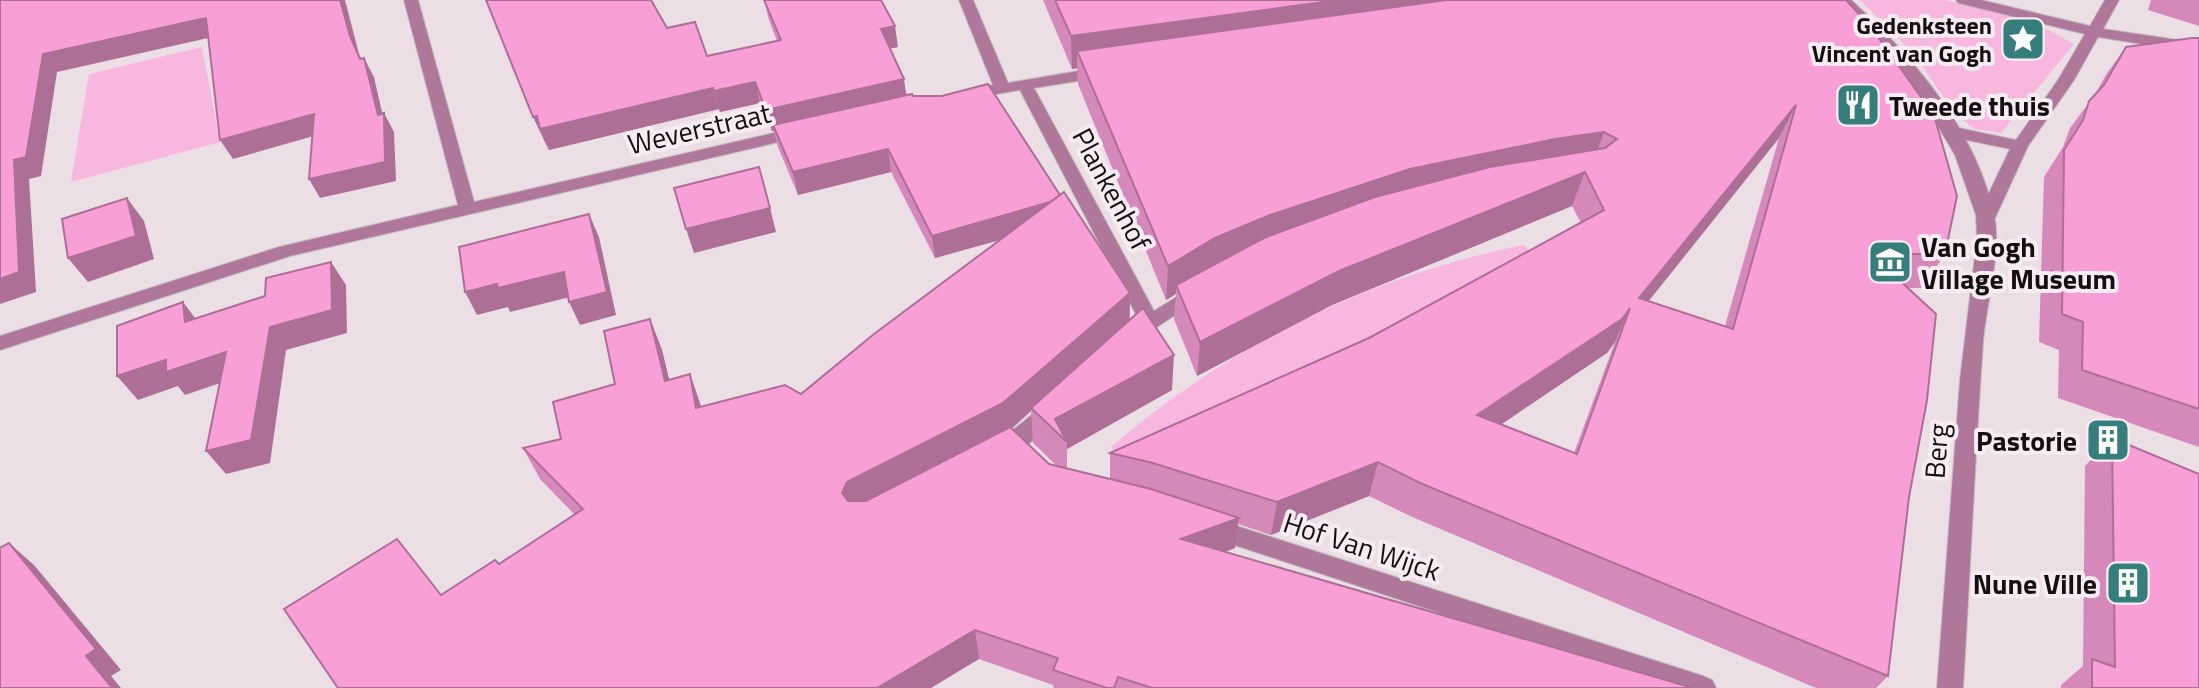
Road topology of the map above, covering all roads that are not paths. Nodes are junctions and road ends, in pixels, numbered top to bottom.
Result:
1 (411, 0) edge
2 (966, 0) edge
3 (1843, 0) edge
4 (1963, 0) edge
5 (2112, 0) edge
6 (2095, 32) junction
7 (2199, 48) edge
8 (1118, 69) edge
9 (1024, 83) junction
10 (1002, 87) junction
11 (957, 97) edge
12 (821, 128) edge
13 (1949, 131) junction
14 (2020, 146) junction
15 (467, 207) junction
16 (1986, 218) junction
17 (1214, 284) edge
18 (1150, 322) junction
19 (0, 343) edge
20 (1116, 352) edge
21 (1072, 393) edge
22 (988, 458) edge
23 (1195, 523) edge
24 (1703, 688) edge
25 (1950, 688) edge

1 - 15 street
2 - 10 street
3 - 13 street, Berg
4 - 6 street
5 - 6 street, Berg
6 - 7 street
6 - 14 street, Berg
8 - 9 street
9 - 10 street
9 - 18 street, Plankenhof
10 - 11 street
12 - 15 street, Weverstraat
13 - 14 street
13 - 16 street, Berg
14 - 16 street, Berg
15 - 19 street, Weverstraat
16 - 25 street, Berg
17 - 18 street
18 - 20 street
21 - 22 street
23 - 24 street, Hof Van Wijck

